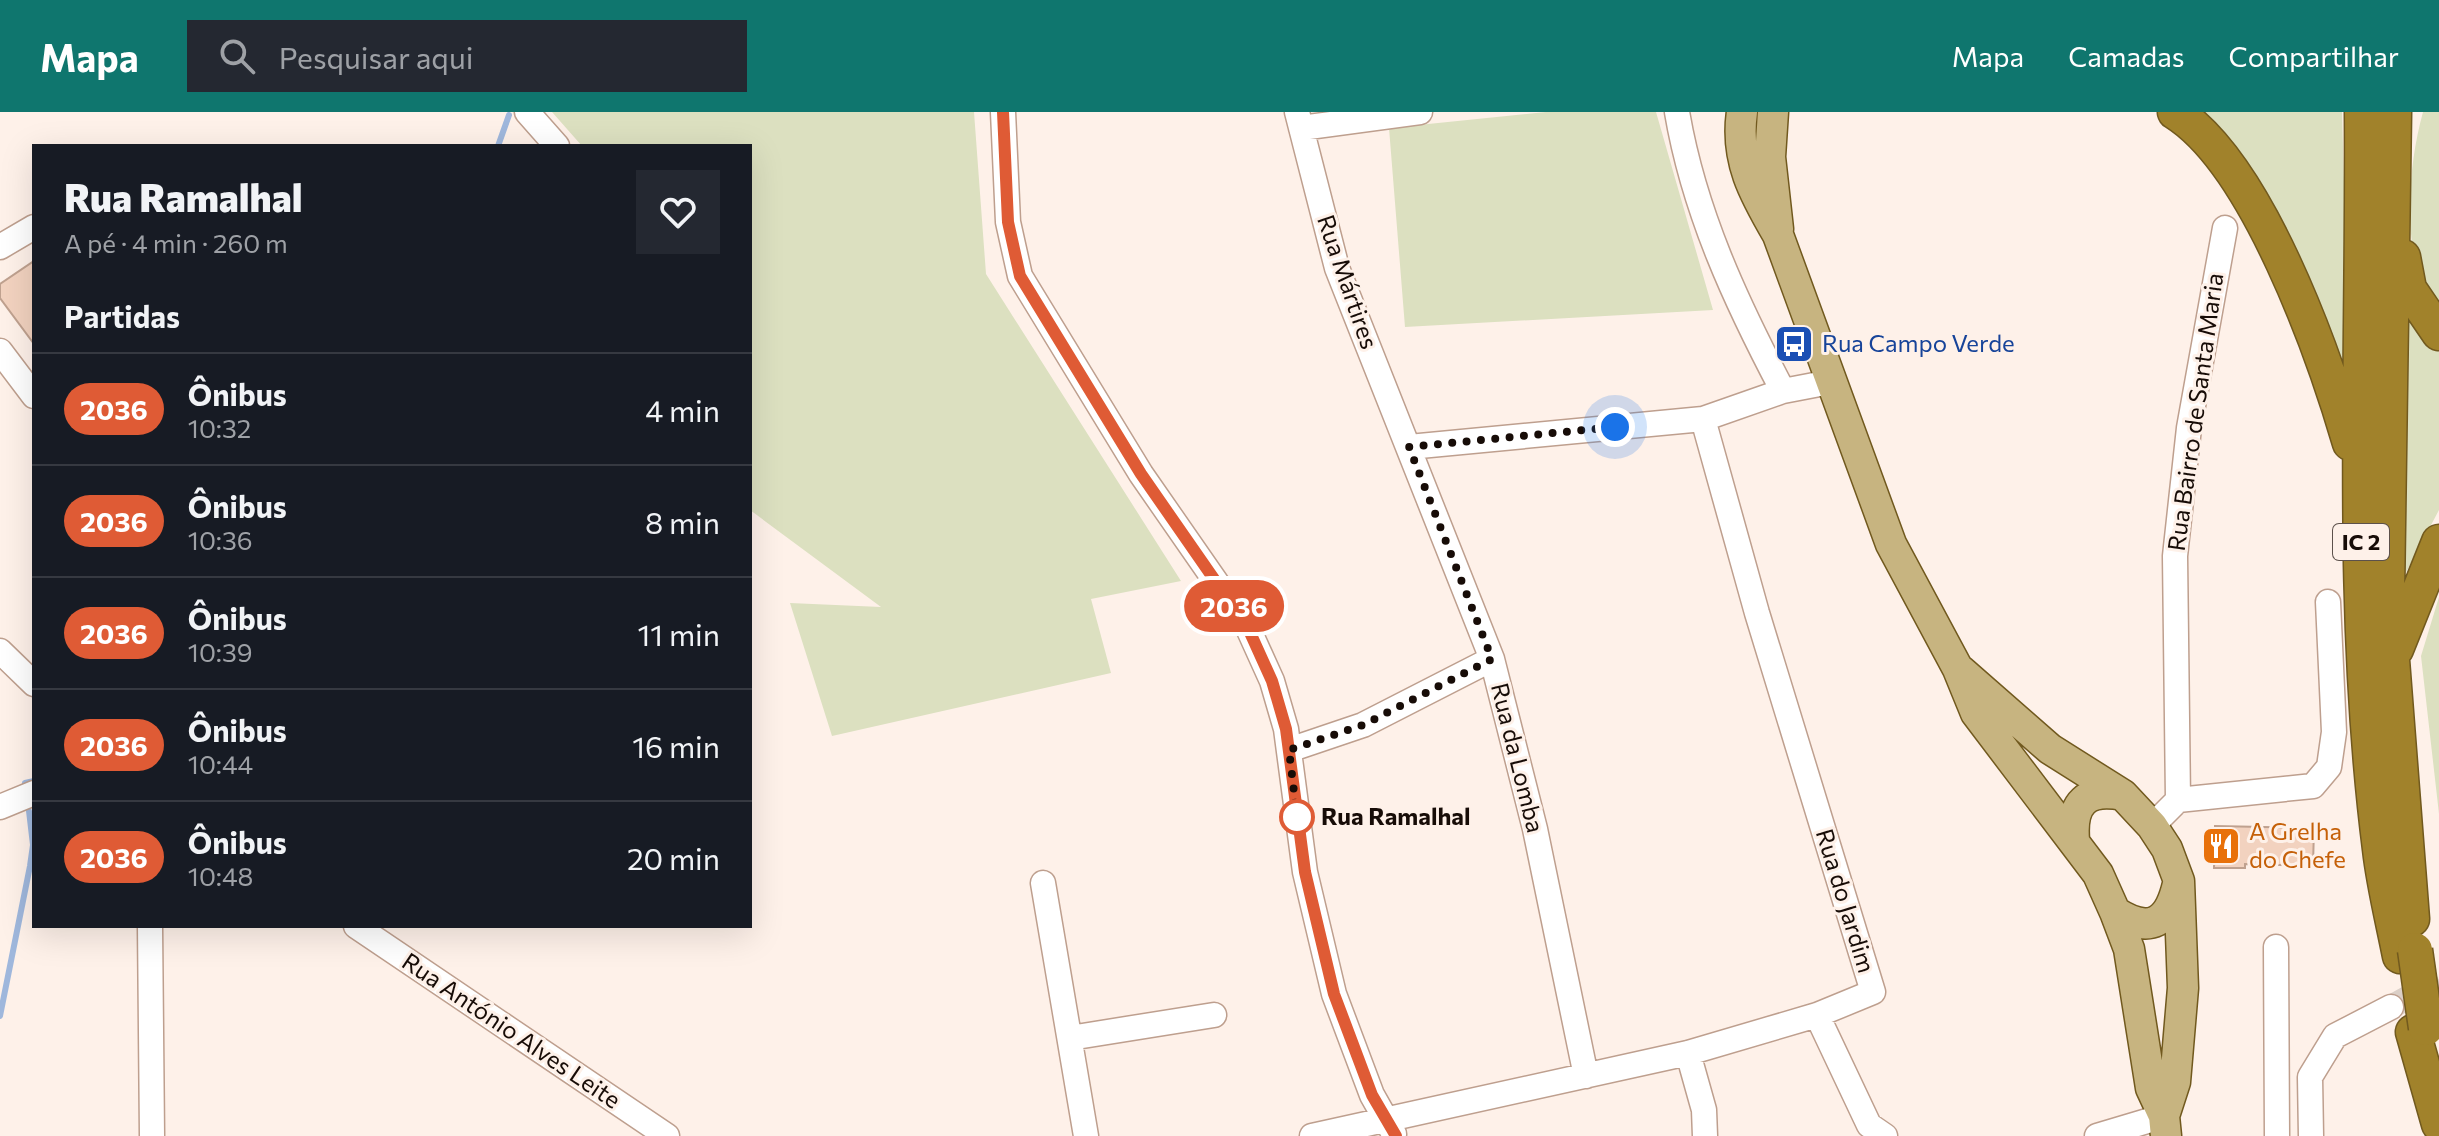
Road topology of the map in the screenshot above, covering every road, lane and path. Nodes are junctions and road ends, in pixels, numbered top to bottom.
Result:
1 (527, 112) edge
2 (1003, 112) edge
3 (1420, 112) edge
4 (1677, 112) edge
5 (1742, 112) edge
6 (1773, 112) edge
7 (2175, 112) edge
8 (2378, 119) edge
9 (1299, 120) edge
10 (555, 144) edge
11 (2394, 197) junction
12 (32, 228) edge
13 (2225, 228) dead end
14 (1778, 235) junction
15 (0, 247) edge
16 (2439, 333) edge
17 (0, 351) edge
18 (1830, 382) junction
19 (1783, 391) junction
20 (32, 393) edge
21 (1703, 419) junction
22 (1409, 447) junction
23 (2361, 482) junction
24 (2439, 542) edge
25 (2328, 602) dead end
26 (0, 651) edge
27 (1492, 659) junction
28 (2392, 660) junction
29 (1958, 669) junction
30 (32, 682) edge
31 (1289, 750) junction
32 (32, 794) edge
33 (2123, 795) junction
34 (2178, 800) junction
35 (0, 807) edge
36 (2152, 826) junction
37 (2074, 840) junction
38 (2179, 881) junction
39 (1043, 883) dead end
40 (2115, 912) junction
41 (150, 928) edge
42 (359, 928) edge
43 (2276, 947) dead end
44 (2408, 953) junction
45 (2391, 1007) tunnel mouth
46 (1214, 1015) dead end
47 (1817, 1015) junction
48 (2420, 1030) junction
49 (1070, 1038) junction
50 (1688, 1053) junction
51 (1586, 1076) junction
52 (2439, 1077) edge
53 (2439, 1124) edge
54 (2165, 1126) edge
55 (1391, 1128) edge
56 (152, 1136) edge
57 (667, 1136) edge
58 (1086, 1136) edge
59 (1312, 1136) edge
60 (1705, 1136) edge
61 (1885, 1136) edge
62 (2097, 1136) edge
63 (2277, 1136) edge
64 (2311, 1136) edge

1 - 10 street
2 - 31 street
3 - 9 street
4 - 19 street
5 - 14 main road
6 - 14 main road
7 - 23 highway
8 - 11 highway, IC 2
8 - 23 highway, IC 2
9 - 22 street, Rua Mártires
11 - 16 highway
11 - 28 highway, IC 2
12 - 15 street
13 - 34 street, Rua Bairro de Santa Maria
14 - 18 main road
17 - 20 street
18 - 19 street
18 - 29 main road
19 - 21 street
21 - 22 street
21 - 47 street, Rua do Jardim
22 - 27 street, Rua da Lomba
23 - 44 highway, IC 2
24 - 28 highway, IC 2
25 - 34 street
26 - 30 street
27 - 31 street
27 - 51 street, Rua da Lomba
28 - 44 highway, IC 2
29 - 33 main road
29 - 37 main road
31 - 55 street
32 - 35 street
33 - 36 main road
33 - 37 main road
34 - 36 street
36 - 38 main road
37 - 40 main road
38 - 40 main road
38 - 54 main road
39 - 49 street
40 - 54 main road
41 - 56 street
42 - 57 street, Rua António Alves Leite
43 - 63 street
44 - 48 highway, IC 2, bridge
45 - 64 street
46 - 49 street
47 - 50 street, Rua do Jardim
47 - 61 street
48 - 52 highway, IC 2
48 - 53 highway, IC 2
49 - 58 street
50 - 51 street, Rua do Jardim
50 - 60 street
51 - 55 street, Rua do Jardim
54 - 62 street
55 - 59 street

